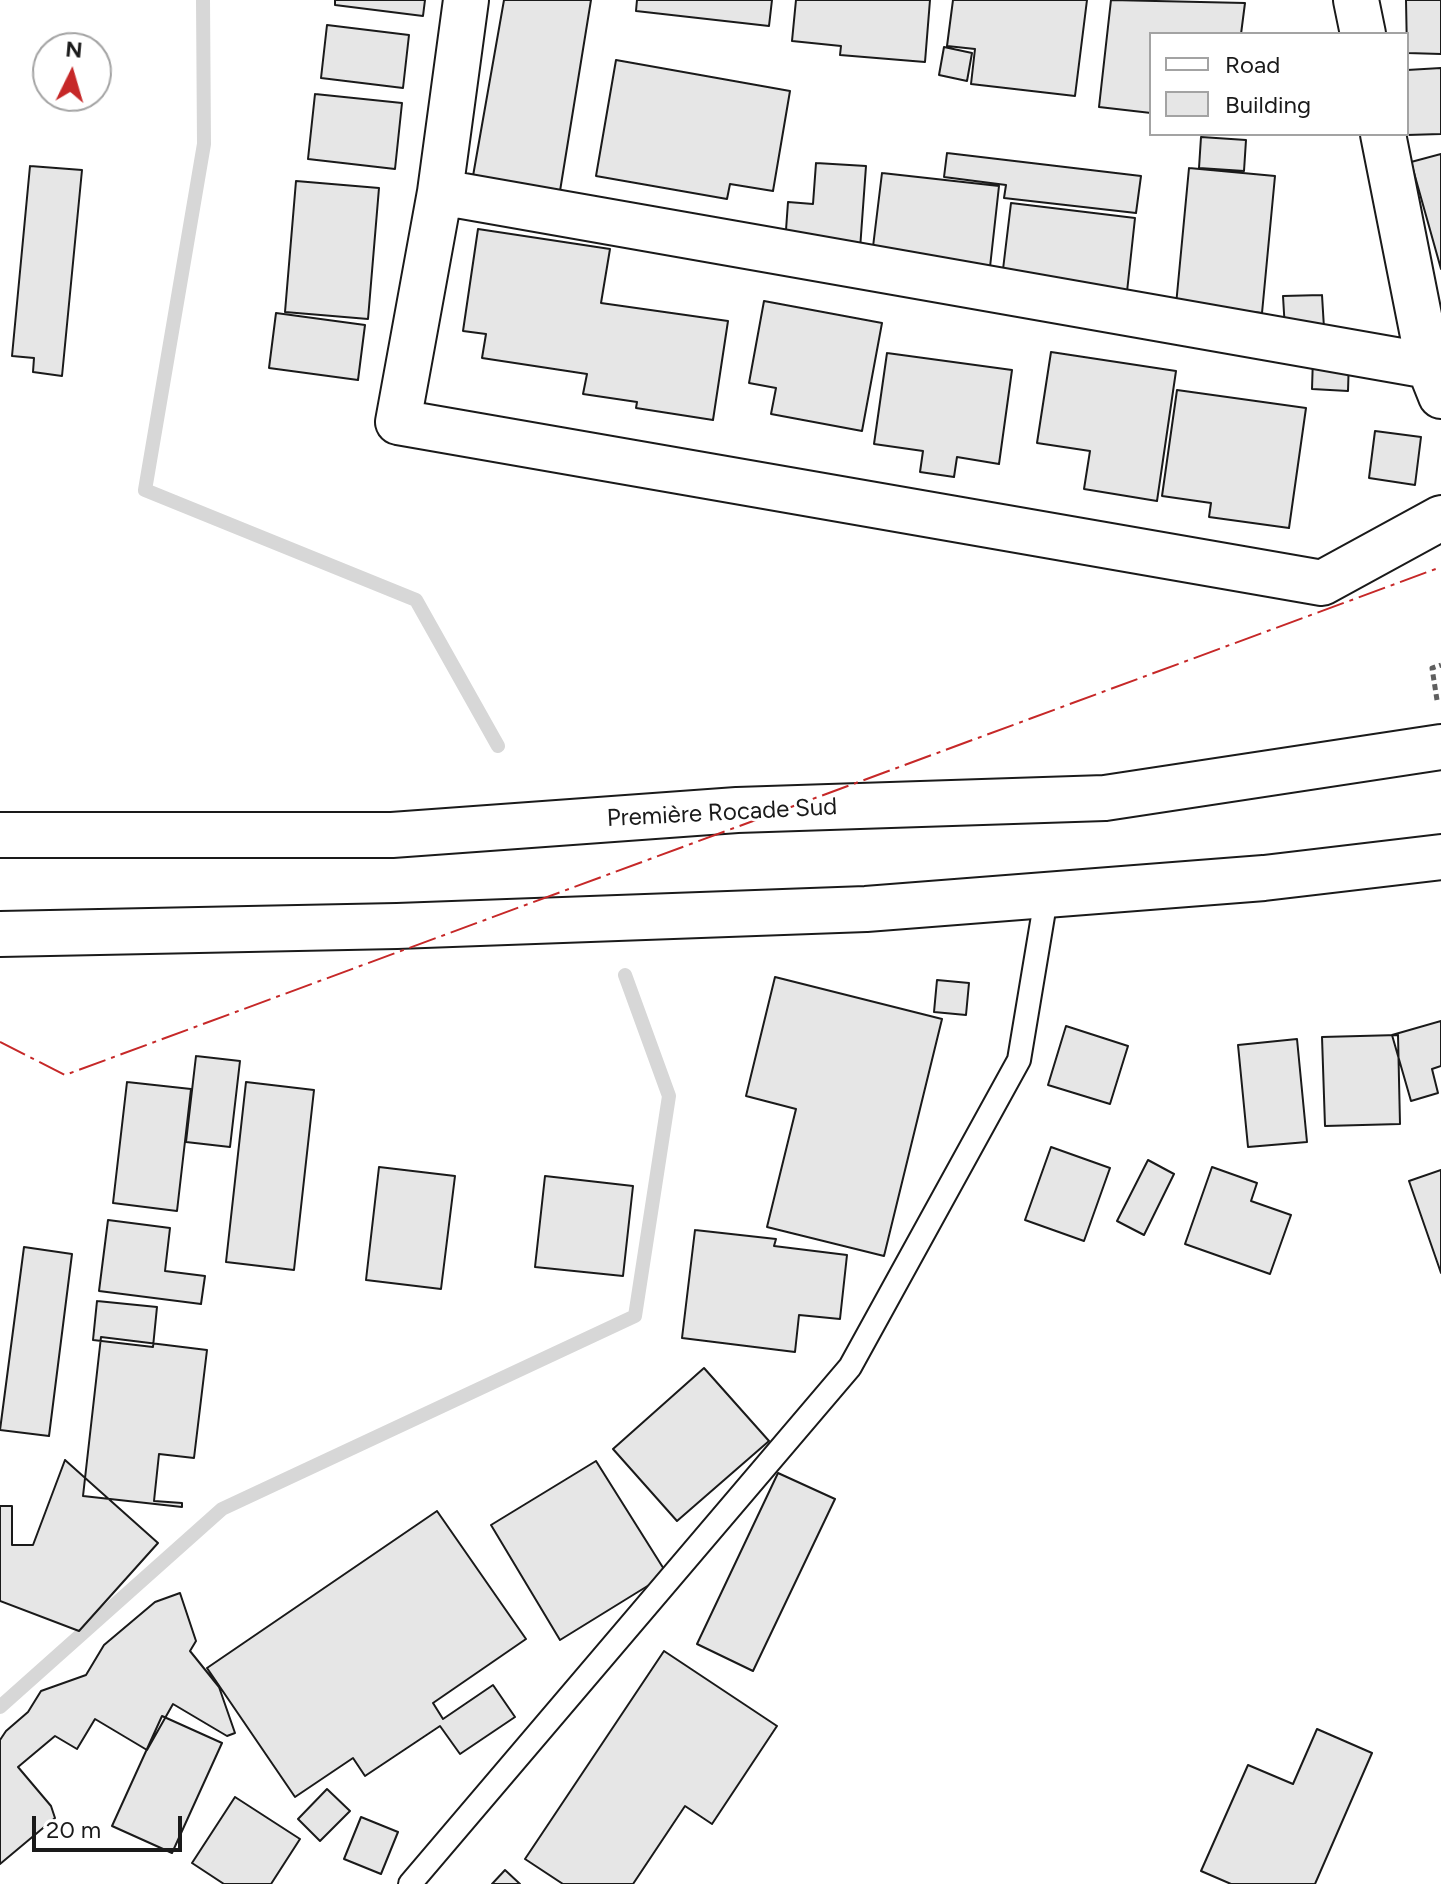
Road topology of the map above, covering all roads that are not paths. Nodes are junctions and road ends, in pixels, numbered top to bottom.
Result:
1 (466, 0) edge
2 (1356, 0) edge
3 (1363, 32) edge
4 (1383, 136) edge
5 (440, 192) junction
6 (1435, 381) edge
7 (1441, 518) edge
8 (1440, 727) edge
9 (0, 835) edge
10 (1441, 857) edge
11 (1046, 898) junction
12 (0, 934) edge
13 (410, 1884) edge

1 - 5 main road
2 - 3 main road
4 - 6 main road
5 - 6 main road
5 - 7 main road
8 - 9 main road, Première Rocade Sud
10 - 11 main road
11 - 12 main road
11 - 13 lane

